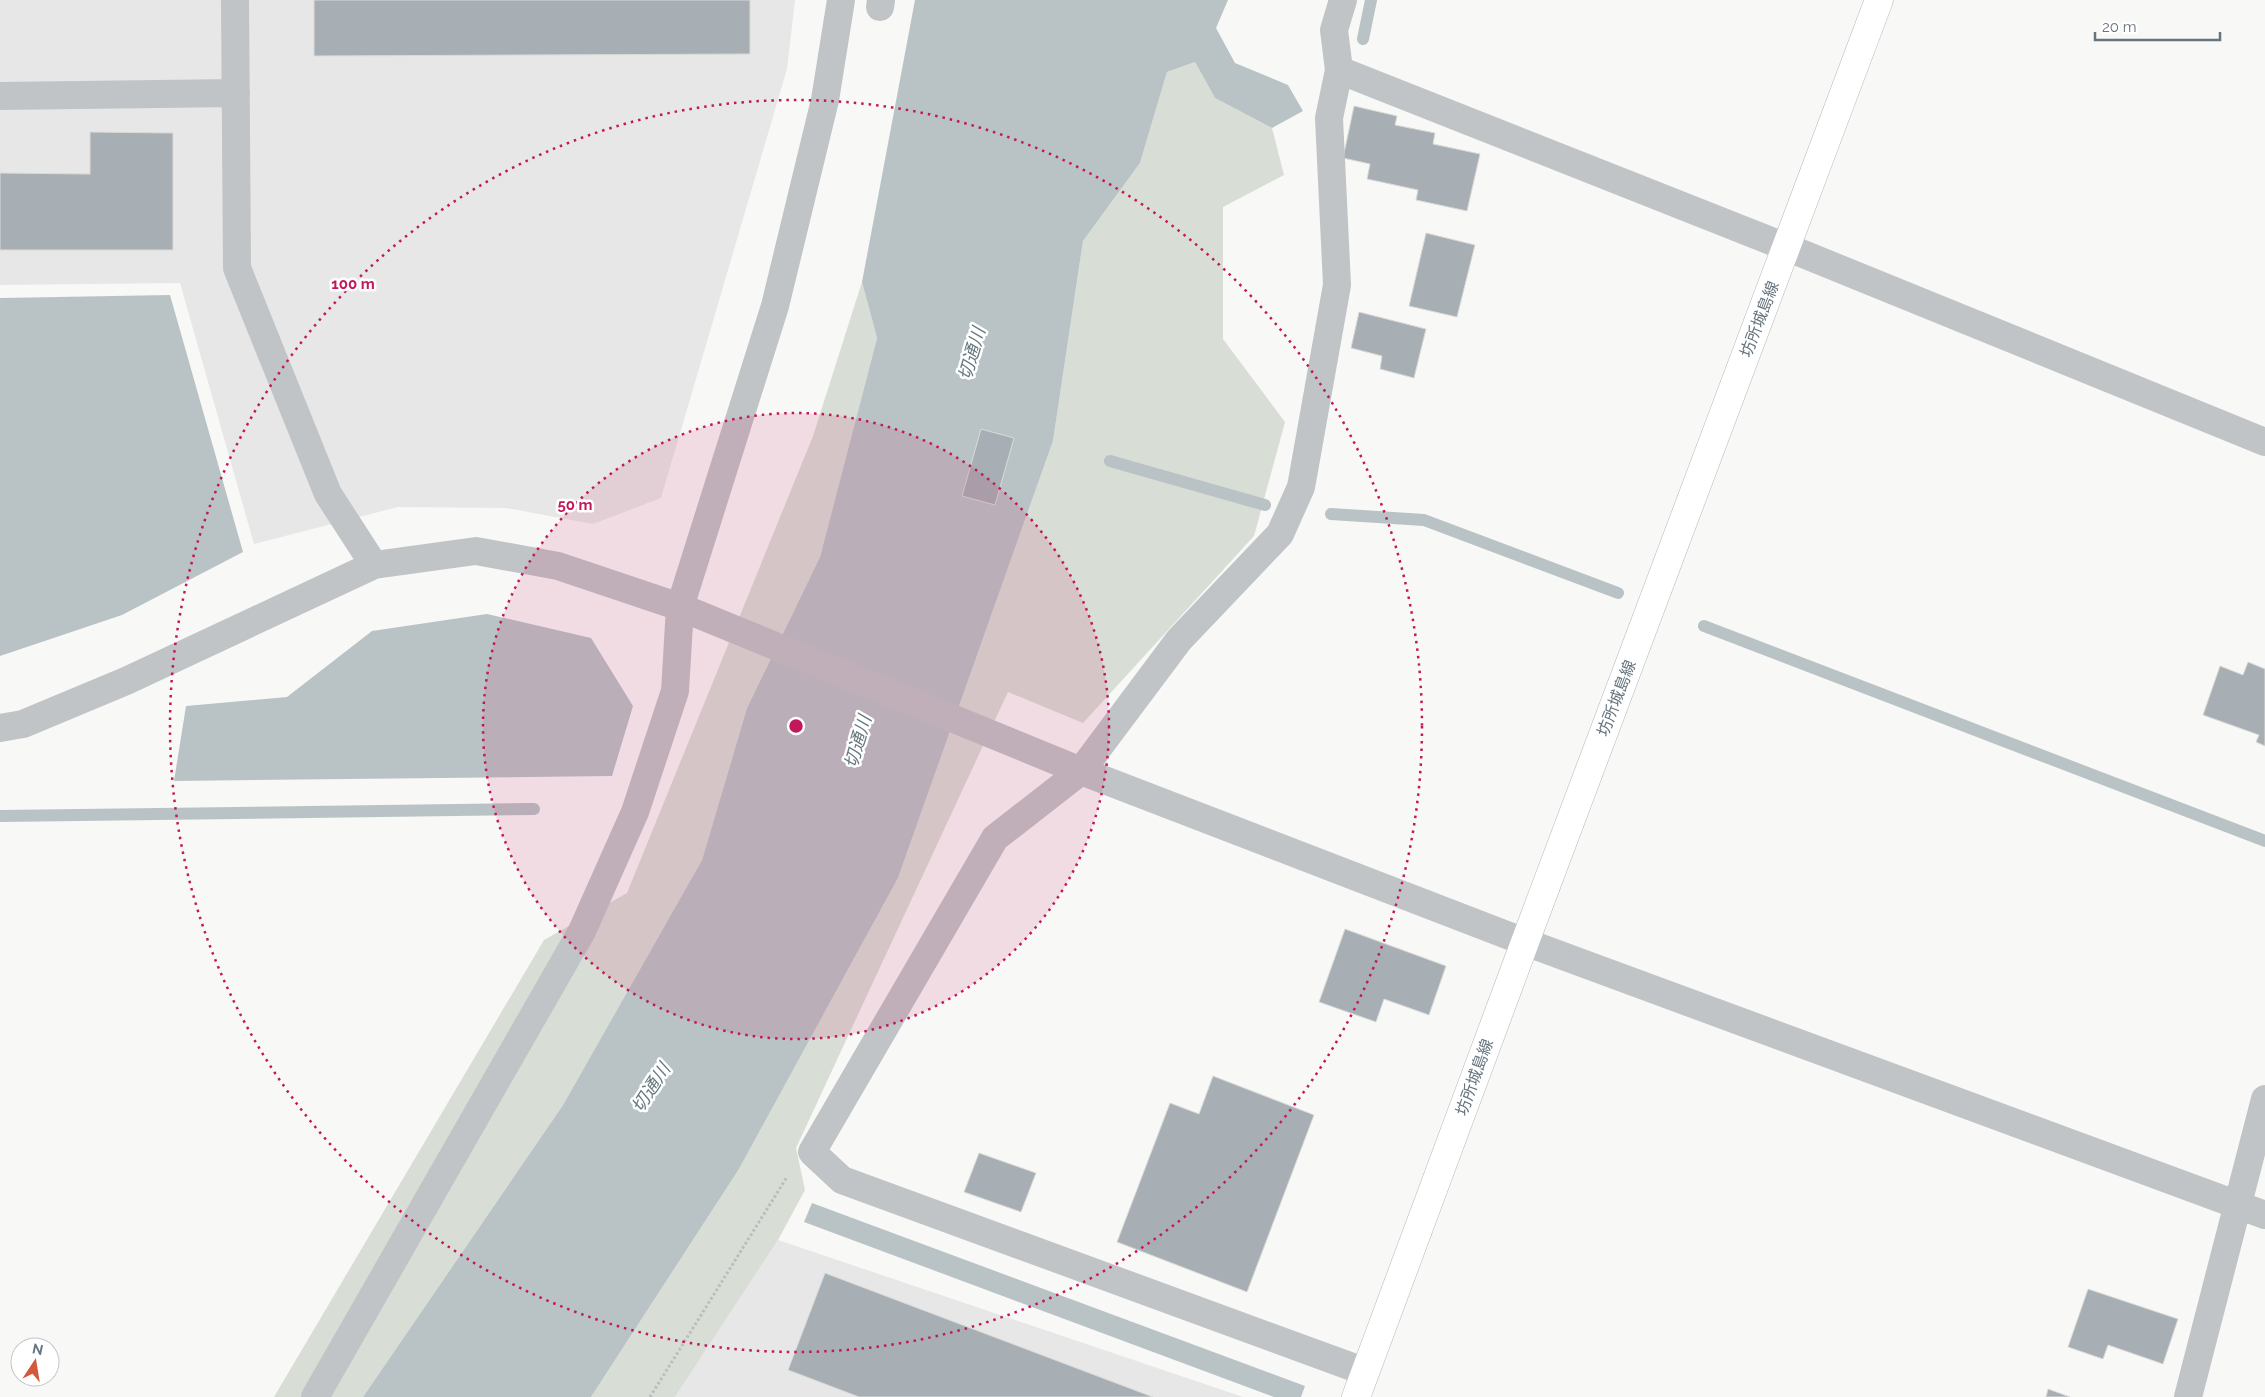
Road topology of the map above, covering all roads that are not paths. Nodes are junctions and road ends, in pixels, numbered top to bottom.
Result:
1 (235, 0) edge
2 (841, 0) edge
3 (1342, 0) edge
4 (1879, 0) edge
5 (1339, 70) junction
6 (236, 93) junction
7 (0, 96) edge
8 (1786, 247) junction
9 (2265, 442) edge
10 (374, 564) junction
11 (680, 607) junction
12 (0, 728) edge
13 (1080, 771) junction
14 (1524, 942) junction
15 (2265, 1099) edge
16 (2237, 1205) junction
17 (2265, 1215) edge
18 (1361, 1385) edge
19 (315, 1397) edge
20 (2188, 1397) edge

1 - 6 street
2 - 11 street
3 - 5 street
4 - 8 main road, 坊所城島線
5 - 8 street
5 - 13 street
6 - 7 street
6 - 10 street
8 - 9 street
8 - 14 main road, 坊所城島線
10 - 11 street
10 - 12 street
11 - 13 street
11 - 19 street
13 - 14 street
13 - 18 street
14 - 16 street
14 - 18 main road, 坊所城島線
15 - 16 street
16 - 17 street
16 - 20 street

